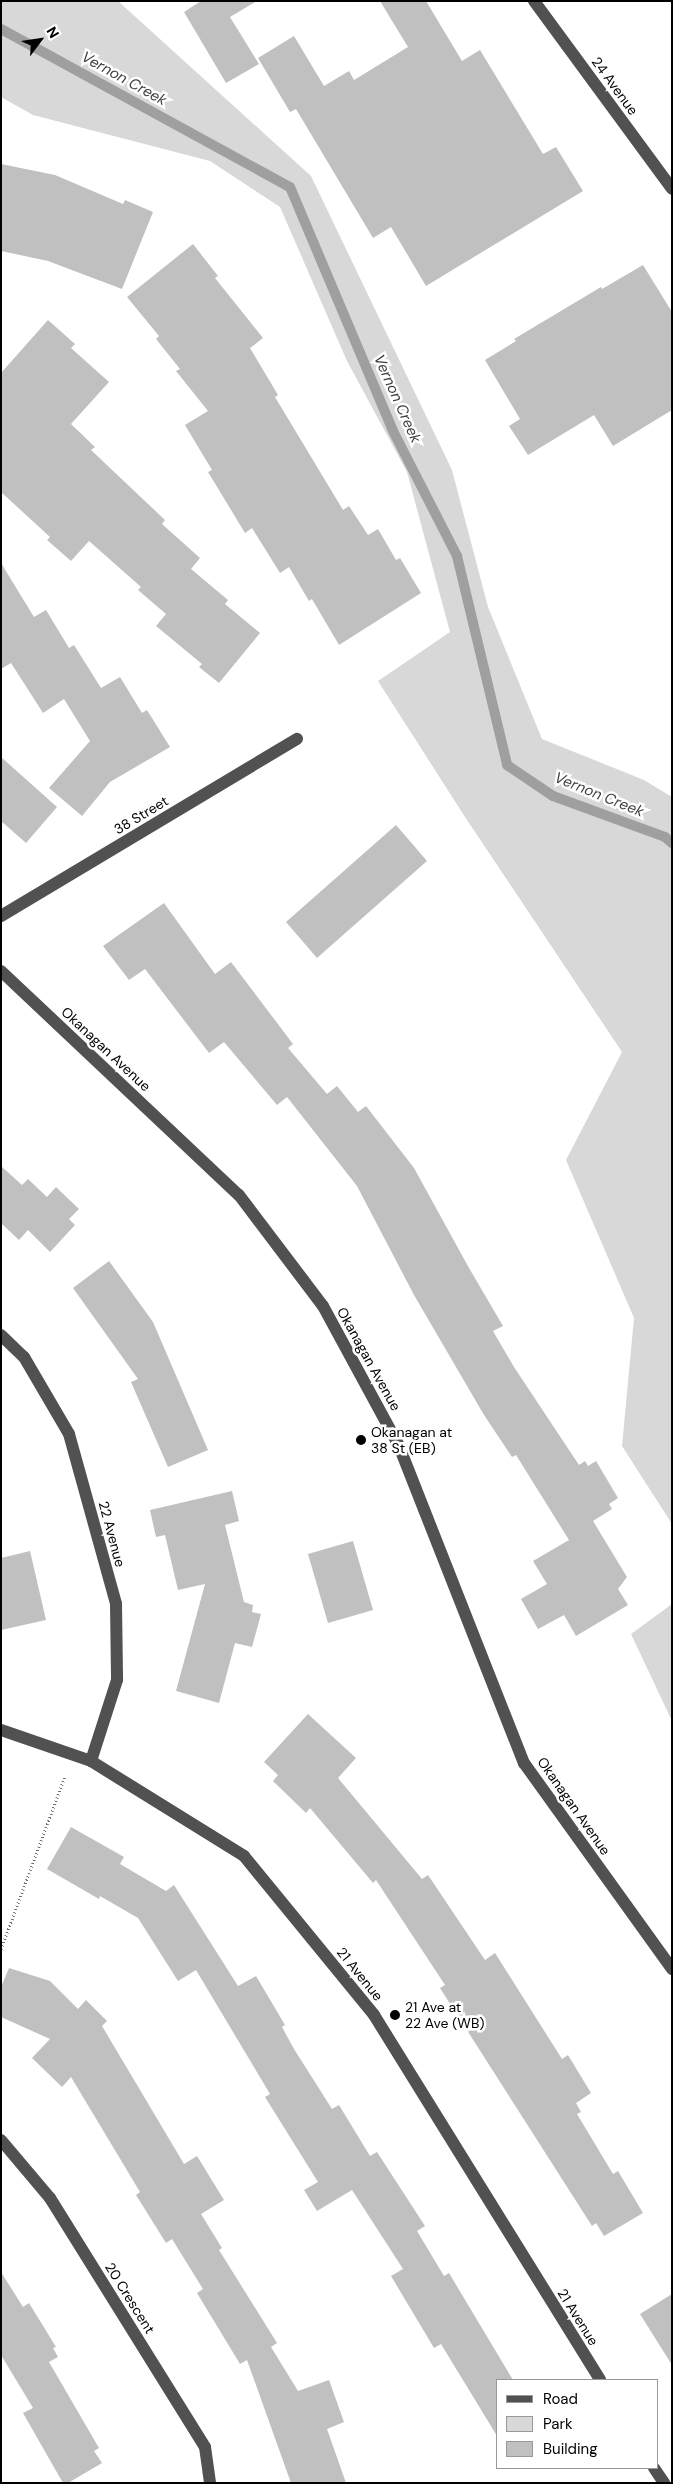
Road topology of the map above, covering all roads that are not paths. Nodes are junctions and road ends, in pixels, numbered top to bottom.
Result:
1 (534, 1) edge
2 (672, 189) edge
3 (297, 738) dead end
4 (1, 916) edge
5 (1, 971) edge
6 (1, 1335) edge
7 (1, 1730) edge
8 (91, 1761) junction
9 (672, 1969) edge
10 (1, 2140) edge
11 (599, 2379) edge
12 (655, 2469) edge
13 (210, 2483) edge
14 (664, 2483) edge

1 - 2 street, 24 Avenue
3 - 4 street, 38 Street
5 - 9 street, Okanagan Avenue
6 - 8 street, 22 Avenue
7 - 8 street, 21 Avenue
8 - 11 street, 21 Avenue
10 - 13 street, 20 Crescent
12 - 14 street

